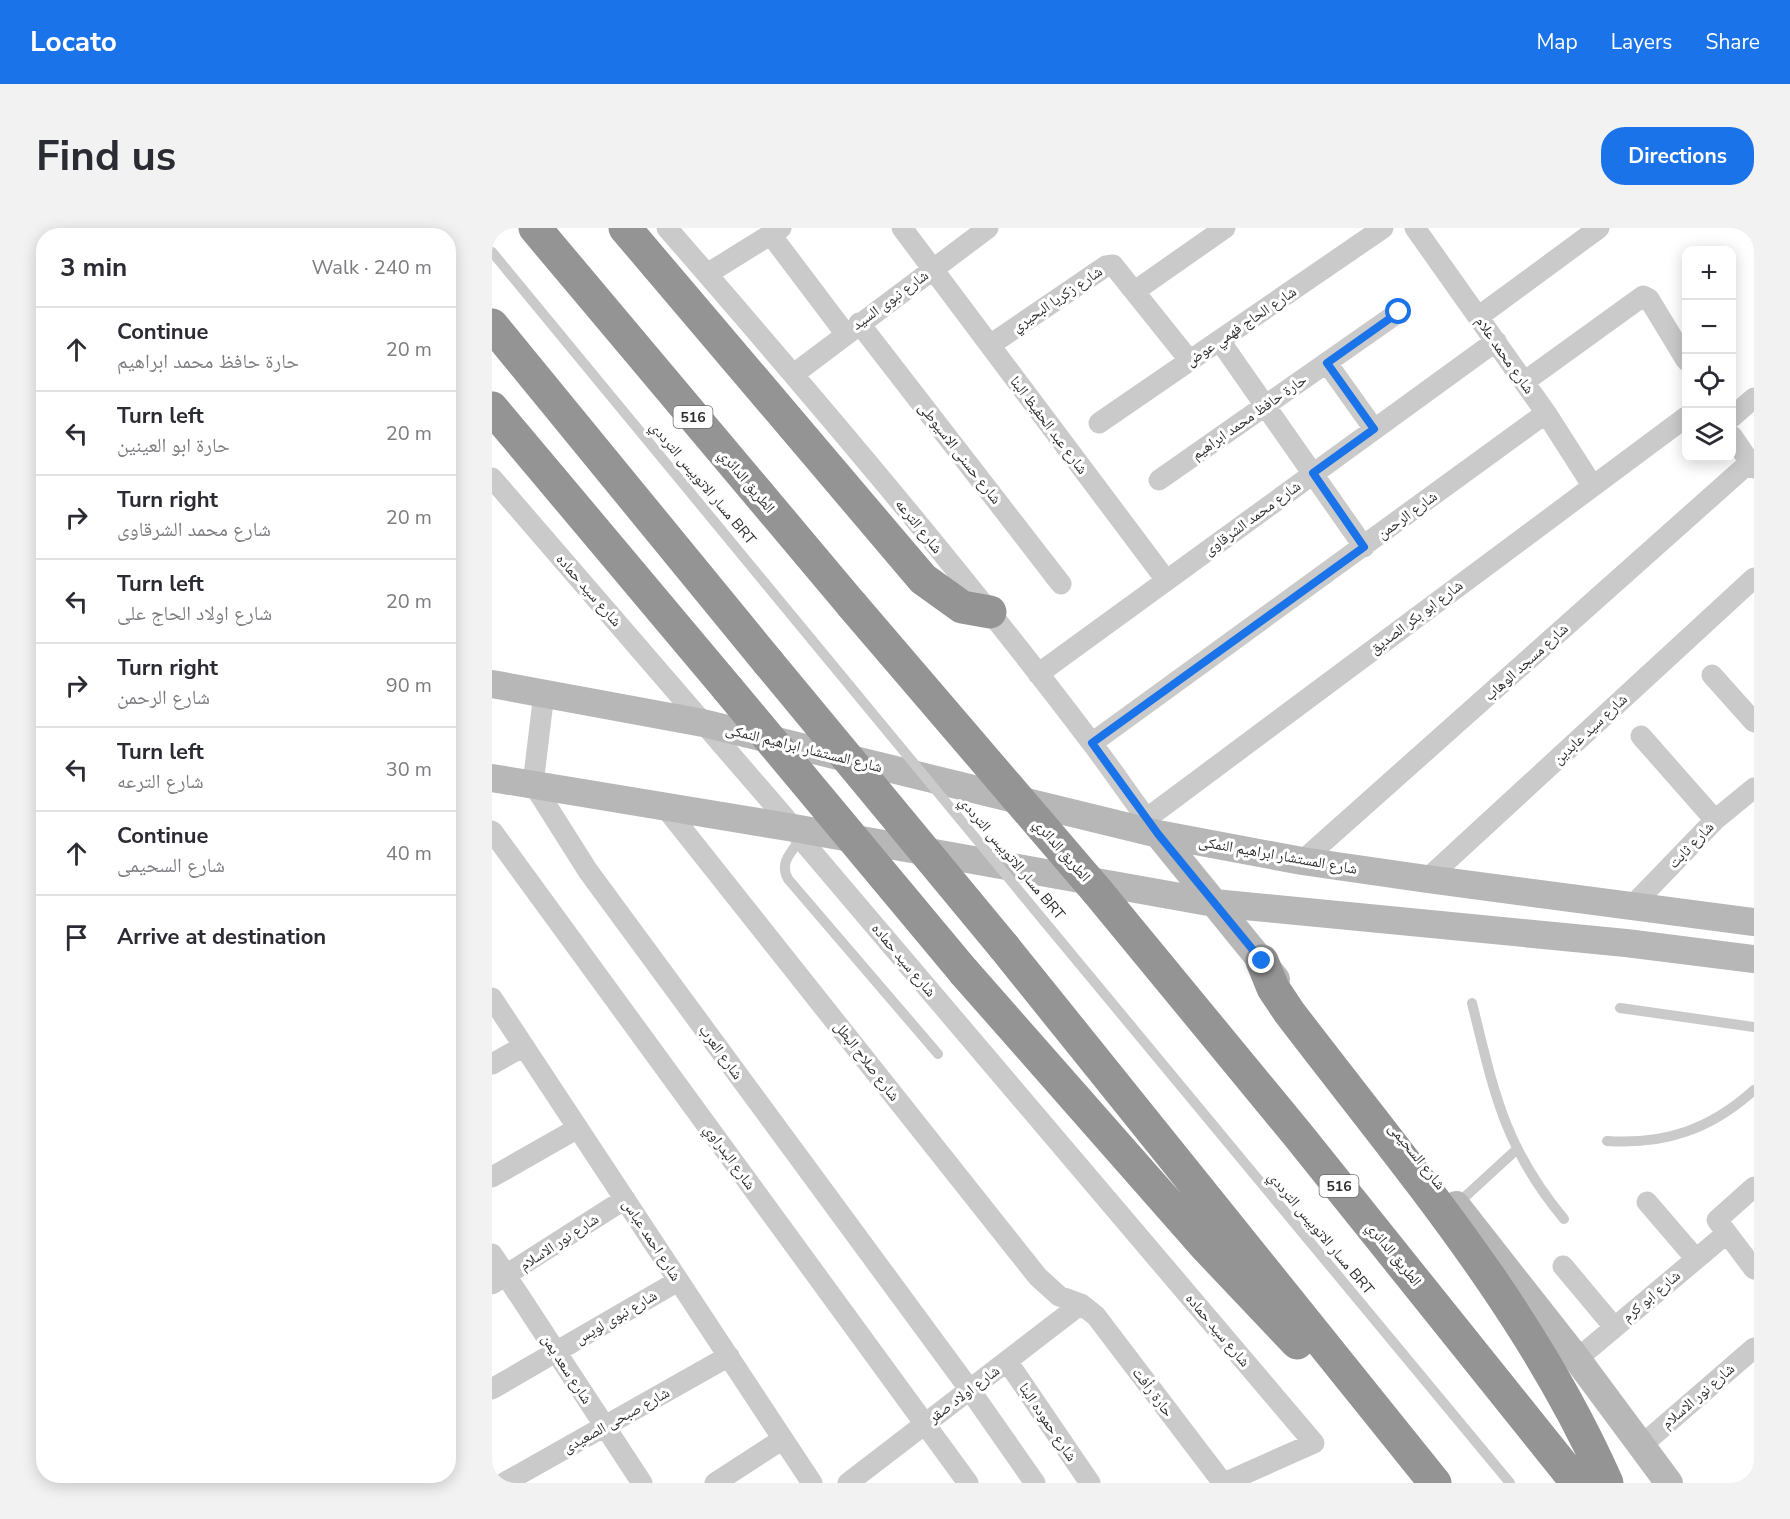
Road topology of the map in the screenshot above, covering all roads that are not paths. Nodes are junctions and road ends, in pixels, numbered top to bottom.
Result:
1 (535, 228) edge
2 (625, 228) edge
3 (668, 228) edge
4 (902, 228) edge
5 (988, 228) edge
6 (1225, 228) edge
7 (1383, 228) edge
8 (1599, 228) edge
9 (776, 231) edge
10 (1425, 232) edge
11 (492, 252) edge
12 (933, 269) junction
13 (707, 274) junction
14 (1135, 291) junction
15 (1399, 312) dead end
16 (1478, 316) junction
17 (492, 325) edge
18 (852, 328) junction
19 (1220, 341) junction
20 (1496, 341) junction
21 (990, 345) junction
22 (1682, 354) edge
23 (1190, 361) junction
24 (1327, 363) junction
25 (794, 374) junction
26 (1524, 382) junction
27 (1754, 398) edge
28 (1265, 406) junction
29 (492, 408) edge
30 (1546, 413) junction
31 (1736, 413) edge
32 (1682, 420) edge
33 (1099, 423) dead end
34 (1374, 429) junction
35 (1736, 443) edge
36 (1752, 466) edge
37 (1313, 473) junction
38 (492, 478) edge
39 (1159, 480) dead end
40 (1592, 485) junction
41 (1364, 547) junction
42 (1754, 578) edge
43 (1166, 580) junction
44 (1061, 584) dead end
45 (990, 612) junction
46 (1038, 674) junction
47 (1712, 675) dead end
48 (492, 684) edge
49 (544, 693) junction
50 (1754, 722) edge
51 (703, 723) junction
52 (1641, 736) dead end
53 (1092, 743) junction
54 (492, 778) edge
55 (533, 784) junction
56 (1754, 788) edge
57 (664, 806) junction
58 (1715, 820) junction
59 (1152, 827) junction
60 (492, 831) edge
61 (797, 833) junction
62 (1302, 861) junction
63 (1427, 879) junction
64 (1214, 903) junction
65 (1632, 906) junction
66 (1754, 922) edge
67 (1626, 943) junction
68 (1754, 959) edge
69 (1262, 961) junction
70 (492, 998) edge
71 (1472, 1003) dead end
72 (1620, 1008) dead end
73 (1754, 1027) edge
74 (524, 1046) junction
75 (938, 1054) dead end
76 (492, 1064) edge
77 (1754, 1090) edge
78 (578, 1128) junction
79 (1607, 1141) dead end
80 (1516, 1150) junction
81 (492, 1176) edge
82 (1754, 1187) edge
83 (625, 1199) junction
84 (1647, 1202) dead end
85 (1456, 1205) junction
86 (1564, 1220) dead end
87 (1726, 1234) junction
88 (492, 1254) edge
89 (1696, 1258) junction
90 (1563, 1266) dead end
91 (1753, 1268) edge
92 (499, 1280) edge
93 (678, 1281) junction
94 (1081, 1305) junction
95 (1614, 1327) junction
96 (1754, 1348) edge
97 (556, 1352) junction
98 (729, 1356) junction
99 (1577, 1359) junction
100 (1007, 1361) junction
101 (492, 1389) edge
102 (970, 1389) junction
103 (925, 1424) junction
104 (605, 1426) junction
105 (783, 1439) junction
106 (1642, 1445) junction
107 (1405, 1448) junction
108 (1229, 1482) edge
109 (504, 1483) edge
110 (642, 1483) edge
111 (716, 1483) edge
112 (812, 1483) edge
113 (848, 1483) edge
114 (968, 1483) edge
115 (1035, 1483) edge
116 (1090, 1483) edge
117 (1435, 1483) edge
118 (1510, 1483) edge
119 (1578, 1483) edge
120 (1607, 1483) edge
121 (1669, 1483) edge

1 - 119 highway, الطريق الدائري / 516, bridge
2 - 45 highway
3 - 13 street, شارع الترعه
4 - 12 street, شارع عبد الحفيظ البنا
5 - 12 street, شارع نبوى السيد
6 - 14 street
7 - 19 street, شارع الحاج فهمي عوض
8 - 16 street
9 - 13 street
9 - 18 street, شارع حسنى الاسيوطى
10 - 16 street, شارع محمد علام
11 - 118 lane, مسار الاتوبيس الترددي BRT, bridge
12 - 18 street, شارع نبوى السيد
12 - 21 street, شارع عبد الحفيظ البنا
13 - 25 street, شارع الترعه
14 - 21 street, شارع زكريا البحيري
14 - 23 street, شارع زكريا البحيري
15 - 24 street, حارة حافظ محمد ابراهيم
16 - 20 street, شارع محمد علام
17 - 107 highway, bridge
18 - 25 street, شارع نبوى السيد
18 - 44 street, شارع حسنى الاسيوطى
19 - 23 street, شارع الحاج فهمي عوض
19 - 28 street
20 - 26 street, شارع محمد علام
20 - 34 street, شارع محمد الشرقاوى
21 - 43 street, شارع عبد الحفيظ البنا
22 - 26 street
23 - 33 street, شارع الحاج فهمي عوض
24 - 28 street, حارة حافظ محمد ابراهيم
24 - 34 street
25 - 45 street, شارع الترعه
26 - 30 street, شارع محمد علام
27 - 31 street
28 - 37 street
28 - 39 street, حارة حافظ محمد ابراهيم
29 - 107 highway, bridge
30 - 40 street, شارع محمد علام
30 - 41 street, شارع الرحمن
32 - 40 street, شارع ابو بكر الصديق
34 - 37 street, شارع محمد الشرقاوى
35 - 36 street
36 - 62 street, شارع مسجد الوهاب
37 - 41 street
37 - 43 street, شارع محمد الشرقاوى
38 - 51 street, شارع سيد حماده
40 - 59 street, شارع ابو بكر الصديق
41 - 53 street, شارع الرحمن
42 - 63 street, شارع سيد عابدين
43 - 46 street, شارع محمد الشرقاوى
45 - 46 street, شارع الترعه
46 - 53 street, شارع الترعه
47 - 50 street
48 - 49 street, شارع المستشار ابراهيم النمكى
49 - 51 street, شارع المستشار ابراهيم النمكى
49 - 55 street
51 - 59 street, شارع المستشار ابراهيم النمكى
51 - 61 street, شارع سيد حماده
52 - 58 street
53 - 59 street, شارع الترعه
54 - 55 street
55 - 57 street
55 - 102 street, شارع العرب
56 - 58 street, شارع ثابت
57 - 61 street
57 - 94 street, شارع صلاح البطل
58 - 65 street, شارع ثابت
59 - 62 street, شارع المستشار ابراهيم النمكى
59 - 64 street, شارع السحيمى
60 - 103 street, شارع البدراوي
61 - 64 street
61 - 75 lane
61 - 108 street, شارع سيد حماده
62 - 63 street, شارع المستشار ابراهيم النمكى
63 - 65 street, شارع المستشار ابراهيم النمكى
64 - 67 street
64 - 69 street, شارع السحيمى
65 - 66 street, شارع المستشار ابراهيم النمكى
65 - 67 street
67 - 68 street
69 - 85 street, شارع السحيمى
69 - 120 highway
70 - 74 street, شارع احمد عباس
71 - 80 lane
72 - 73 lane
74 - 76 street
74 - 78 street, شارع احمد عباس
77 - 79 lane
78 - 81 street
78 - 83 street, شارع احمد عباس
80 - 85 lane
80 - 86 lane
82 - 87 street
83 - 92 street, شارع نور الاسلام
83 - 93 street, شارع احمد عباس
84 - 89 street
85 - 99 street, شارع السحيمى
87 - 89 street, شارع ابو كرم
87 - 91 street
88 - 92 street, شارع سعد يمن
89 - 95 street, شارع ابو كرم
90 - 95 street
92 - 97 street, شارع سعد يمن
93 - 97 street, شارع نبوى لويس
93 - 98 street, شارع احمد عباس
94 - 100 street, شارع اولاد صقر
94 - 108 street, حارة رأفت
95 - 99 street, شارع ابو كرم
96 - 106 street, شارع نور الاسلام
97 - 101 street, شارع نبوى لويس
97 - 104 street, شارع سعد يمن
98 - 104 street, شارع صبحى الصعيدى
98 - 105 street, شارع احمد عباس
99 - 106 street, شارع السحيمى
100 - 102 street, شارع اولاد صقر
100 - 116 street, شارع حموده البنا
102 - 103 street, شارع اولاد صقر
102 - 115 street, شارع العرب
103 - 113 street, شارع اولاد صقر
103 - 114 street, شارع البدراوي
104 - 109 street, شارع صبحى الصعيدى
104 - 110 street, شارع سعد يمن
105 - 111 street
105 - 112 street, شارع احمد عباس
106 - 121 street, شارع السحيمى
107 - 117 highway

